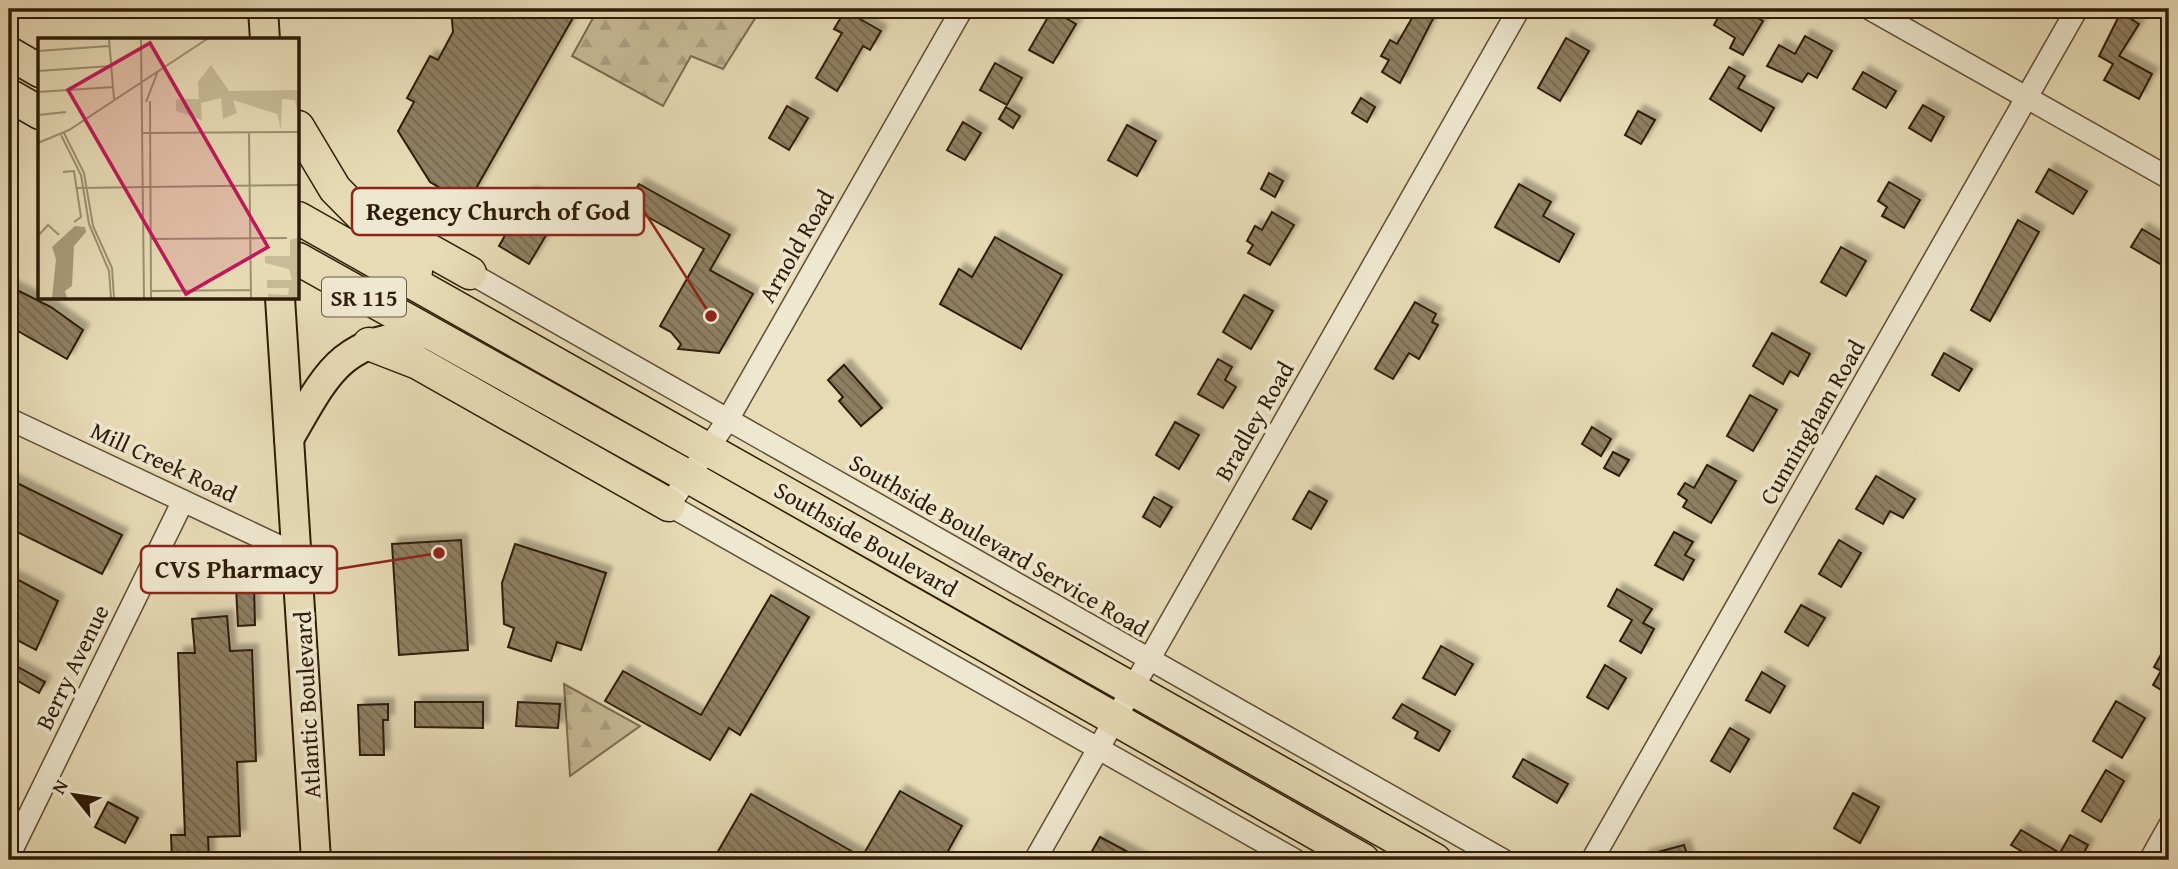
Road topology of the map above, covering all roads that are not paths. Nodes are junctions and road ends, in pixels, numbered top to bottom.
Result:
1 (263, 9) edge
2 (962, 9) edge
3 (1519, 9) edge
4 (1870, 9) edge
5 (2077, 9) edge
6 (265, 38) edge
7 (9, 53) edge
8 (38, 70) edge
9 (9, 95) edge
10 (2027, 96) junction
11 (38, 112) edge
12 (299, 129) edge
13 (2169, 178) edge
14 (335, 189) junction
15 (299, 219) edge
16 (299, 261) edge
17 (470, 273) joint
18 (280, 299) edge
19 (454, 306) junction
20 (430, 334) junction
21 (369, 344) junction
22 (10, 421) edge
23 (727, 421) junction
24 (289, 439) junction
25 (708, 449) junction
26 (689, 477) junction
27 (183, 500) junction
28 (669, 505) junction
29 (296, 554) junction
30 (1148, 660) junction
31 (1132, 690) junction
32 (1115, 719) junction
33 (1098, 748) junction
34 (2169, 826) edge
35 (9, 856) edge
36 (316, 860) edge
37 (1035, 860) edge
38 (1295, 860) edge
39 (1363, 860) edge
40 (1435, 860) edge
41 (1503, 860) edge
42 (1592, 860) edge
43 (2150, 860) edge

1 - 6 main road
2 - 23 street, Arnold Road
3 - 30 street, Bradley Road
4 - 10 street
5 - 10 street, Cunningham Road
7 - 8 highway
9 - 11 highway
10 - 13 street
10 - 42 street, Cunningham Road
12 - 14 highway
14 - 17 highway
14 - 19 highway
15 - 19 highway, Southside Boulevard
16 - 20 highway, Southside Boulevard / SR 115
17 - 23 street, Southside Boulevard Service Road
18 - 24 main road, Atlantic Boulevard
19 - 25 highway, Southside Boulevard
20 - 21 main road
20 - 26 highway, Southside Boulevard
21 - 24 main road
21 - 28 highway
22 - 27 street, Mill Creek Road
23 - 25 street, Arnold Road
23 - 30 street, Southside Boulevard Service Road
24 - 29 main road, Atlantic Boulevard
25 - 26 street, Arnold Road
25 - 31 highway, Southside Boulevard
26 - 28 street, Arnold Road
26 - 32 highway, Southside Boulevard
27 - 29 street, Mill Creek Road
27 - 35 street, Berry Avenue
28 - 33 street
29 - 36 main road, Atlantic Boulevard
30 - 31 street, Bradley Road
30 - 41 street, Southside Boulevard Service Road
31 - 32 street, Bradley Road
31 - 40 highway, Southside Boulevard
32 - 33 street, Bradley Road
32 - 39 highway, Southside Boulevard
33 - 37 street, Bradley Road
33 - 38 street
34 - 43 street

